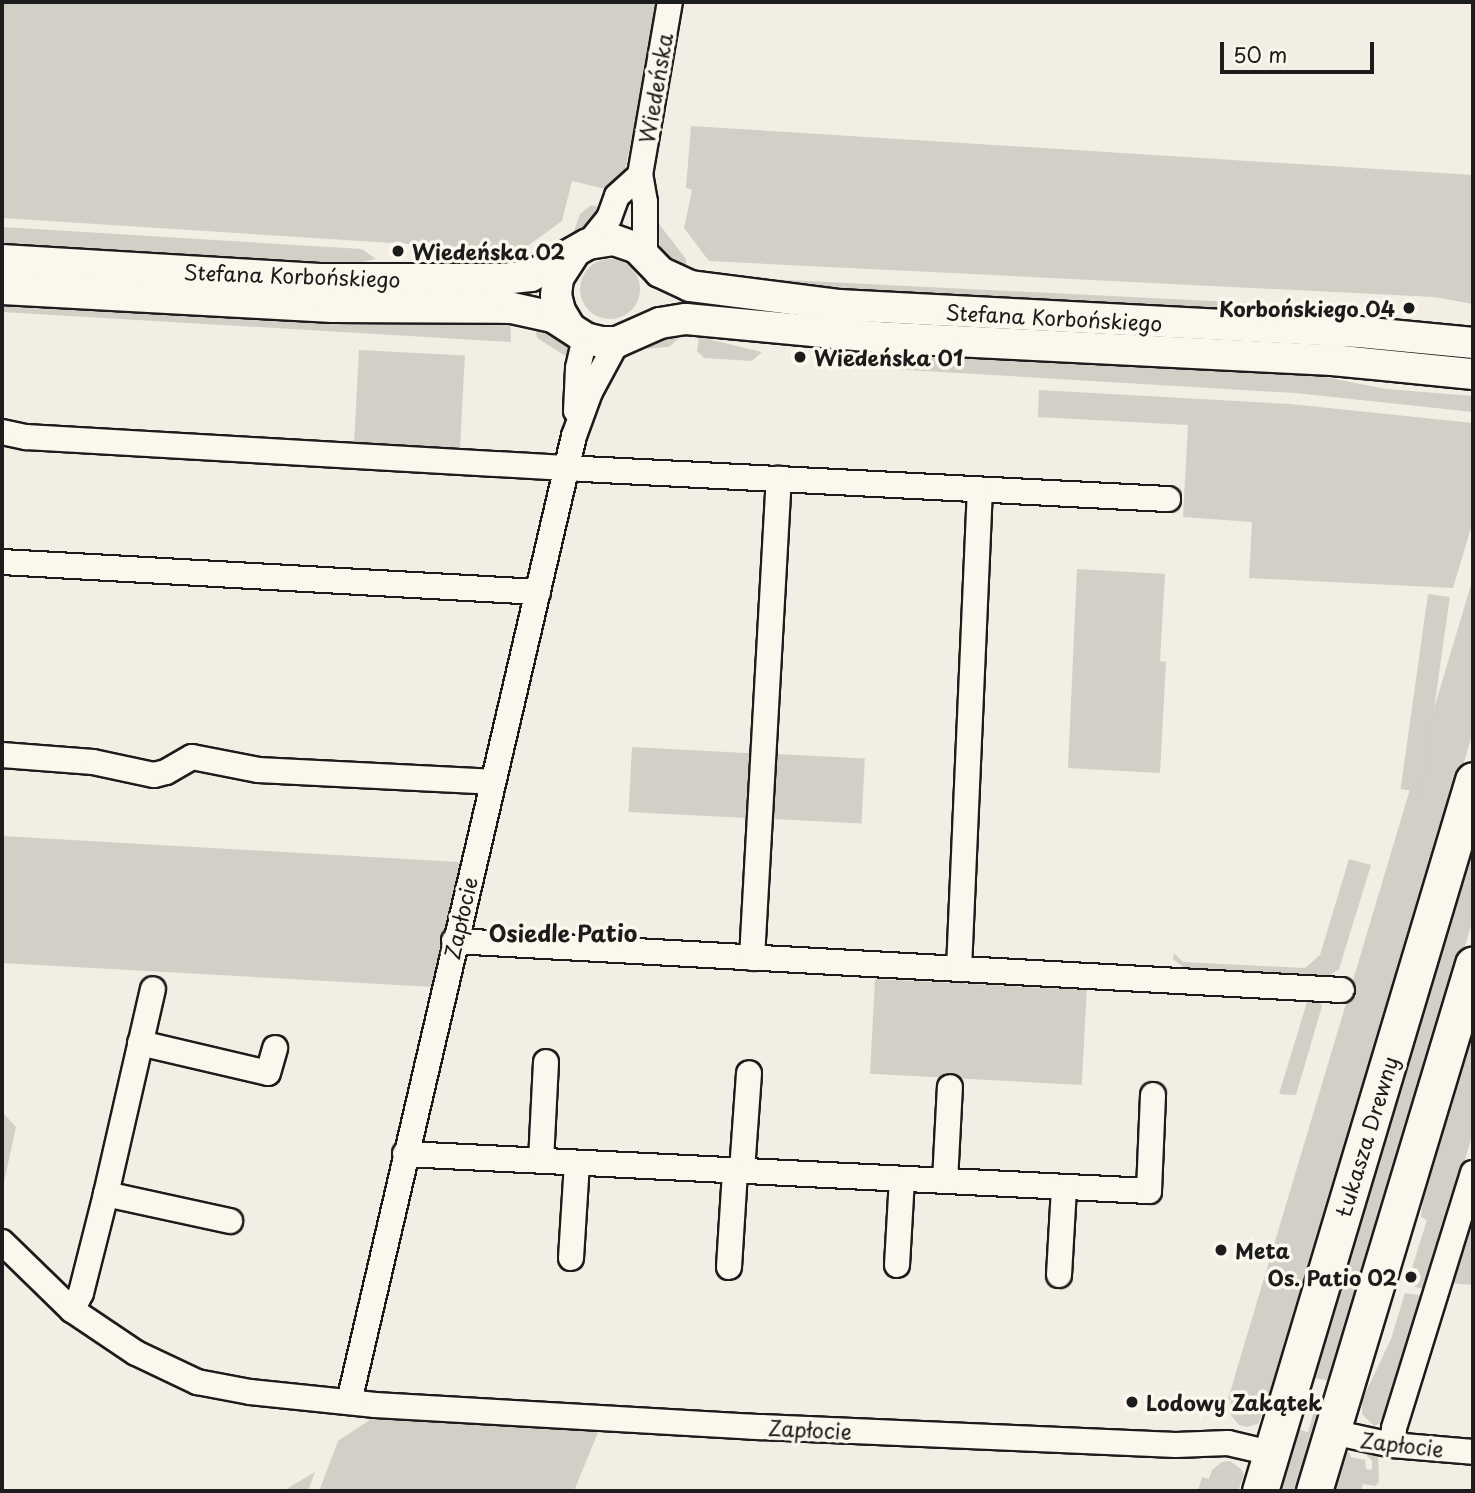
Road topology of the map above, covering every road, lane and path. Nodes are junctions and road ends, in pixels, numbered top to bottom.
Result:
1 (670, 2) edge
2 (640, 175) junction
3 (582, 247) junction
4 (645, 256) junction
5 (2, 260) edge
6 (2, 289) edge
7 (577, 332) junction
8 (629, 337) junction
9 (1473, 343) edge
10 (1473, 374) edge
11 (2, 432) edge
12 (574, 436) junction
13 (566, 468) junction
14 (779, 479) junction
15 (981, 491) junction
16 (1168, 499) dead end
17 (2, 562) edge
18 (538, 592) junction
19 (2, 755) edge
20 (1473, 780) edge
21 (492, 782) junction
22 (454, 942) junction
23 (752, 958) junction
24 (1473, 964) edge
25 (958, 969) junction
26 (153, 989) dead end
27 (1342, 990) dead end
28 (140, 1043) junction
29 (275, 1048) dead end
30 (546, 1062) dead end
31 (748, 1073) dead end
32 (950, 1087) dead end
33 (1153, 1095) dead end
34 (405, 1154) junction
35 (541, 1161) junction
36 (577, 1163) junction
37 (739, 1171) junction
38 (1473, 1173) edge
39 (902, 1179) junction
40 (945, 1181) junction
41 (1064, 1187) junction
42 (106, 1194) junction
43 (230, 1221) dead end
44 (2, 1242) edge
45 (571, 1258) dead end
46 (897, 1265) dead end
47 (729, 1267) dead end
48 (1059, 1276) dead end
49 (72, 1310) junction
50 (349, 1402) junction
51 (1332, 1432) junction
52 (1392, 1445) junction
53 (1473, 1452) edge
54 (1271, 1453) junction
55 (1260, 1491) edge
56 (1314, 1491) edge

1 - 2 street, Wiedeńska
2 - 3 street
2 - 4 street, Wiedeńska
3 - 4 street, Stefana Korbońskiego
3 - 5 street, Stefana Korbońskiego
3 - 7 street
4 - 8 street
4 - 9 street, Stefana Korbońskiego
6 - 7 street, Stefana Korbońskiego
7 - 8 street, Stefana Korbońskiego
7 - 12 street, Zapłocie
8 - 10 street, Stefana Korbońskiego
8 - 12 street, Zapłocie
11 - 13 street
12 - 13 street, Zapłocie
13 - 14 street
13 - 18 street, Zapłocie
14 - 15 street
14 - 23 street
15 - 16 street
15 - 25 street
17 - 18 street
18 - 21 street, Zapłocie
19 - 21 street
20 - 54 main road, Łukasza Drewny
21 - 22 street, Zapłocie
22 - 23 street
22 - 34 street, Zapłocie
23 - 25 street
24 - 51 main road
25 - 27 street
26 - 28 street
28 - 29 street
28 - 42 street
30 - 35 street
31 - 37 street
32 - 40 street
33 - 41 street
34 - 35 street
34 - 50 street, Zapłocie
35 - 36 street
36 - 37 street
36 - 45 street
37 - 39 street
37 - 47 street
38 - 52 street
39 - 40 street
39 - 46 street
40 - 41 street
41 - 48 street
42 - 43 street
42 - 49 street
44 - 49 street, Zapłocie
49 - 50 street, Zapłocie
50 - 54 street, Zapłocie
51 - 52 street, Zapłocie
51 - 56 main road
52 - 53 street, Zapłocie
54 - 55 main road, Łukasza Drewny

